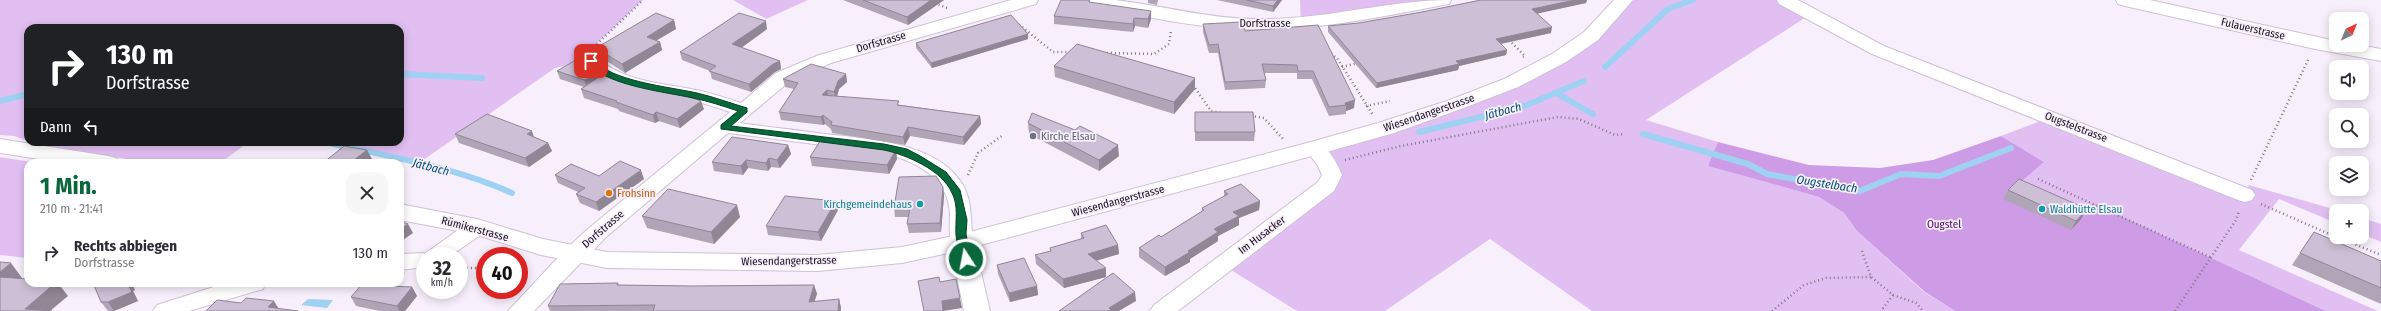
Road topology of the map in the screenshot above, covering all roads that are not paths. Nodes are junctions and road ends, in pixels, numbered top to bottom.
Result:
1 (1030, 0) edge
2 (1087, 0) edge
3 (1443, 0) edge
4 (1624, 0) edge
5 (1785, 0) edge
6 (2125, 0) edge
7 (2381, 55) edge
8 (591, 61) road end
9 (744, 110) junction
10 (724, 127) junction
11 (0, 146) edge
12 (1321, 157) junction
13 (83, 159) edge
14 (2245, 195) road end
15 (404, 213) edge
16 (477, 227) junction
17 (962, 242) junction
18 (448, 247) edge
19 (573, 255) junction
20 (416, 261) edge
21 (404, 262) edge
22 (240, 287) edge
23 (165, 311) edge
24 (520, 311) edge
25 (978, 311) edge
26 (1162, 311) edge

1 - 9 street, Dorfstrasse
2 - 3 street, Dorfstrasse
4 - 12 main road, Wiesendangerstrasse
5 - 14 street, Ougstelstrasse
6 - 7 main road, Fulauerstrasse
8 - 9 street
9 - 10 street, Dorfstrasse
10 - 17 street
10 - 19 street, Dorfstrasse
11 - 13 main road
12 - 17 main road, Wiesendangerstrasse
12 - 26 street, Im Husacker
15 - 16 main road, Rümikerstrasse
16 - 18 street
16 - 19 main road, Rümikerstrasse
17 - 19 main road, Wiesendangerstrasse
17 - 25 main road
19 - 24 street, Dorfstrasse
20 - 21 street
22 - 23 street

